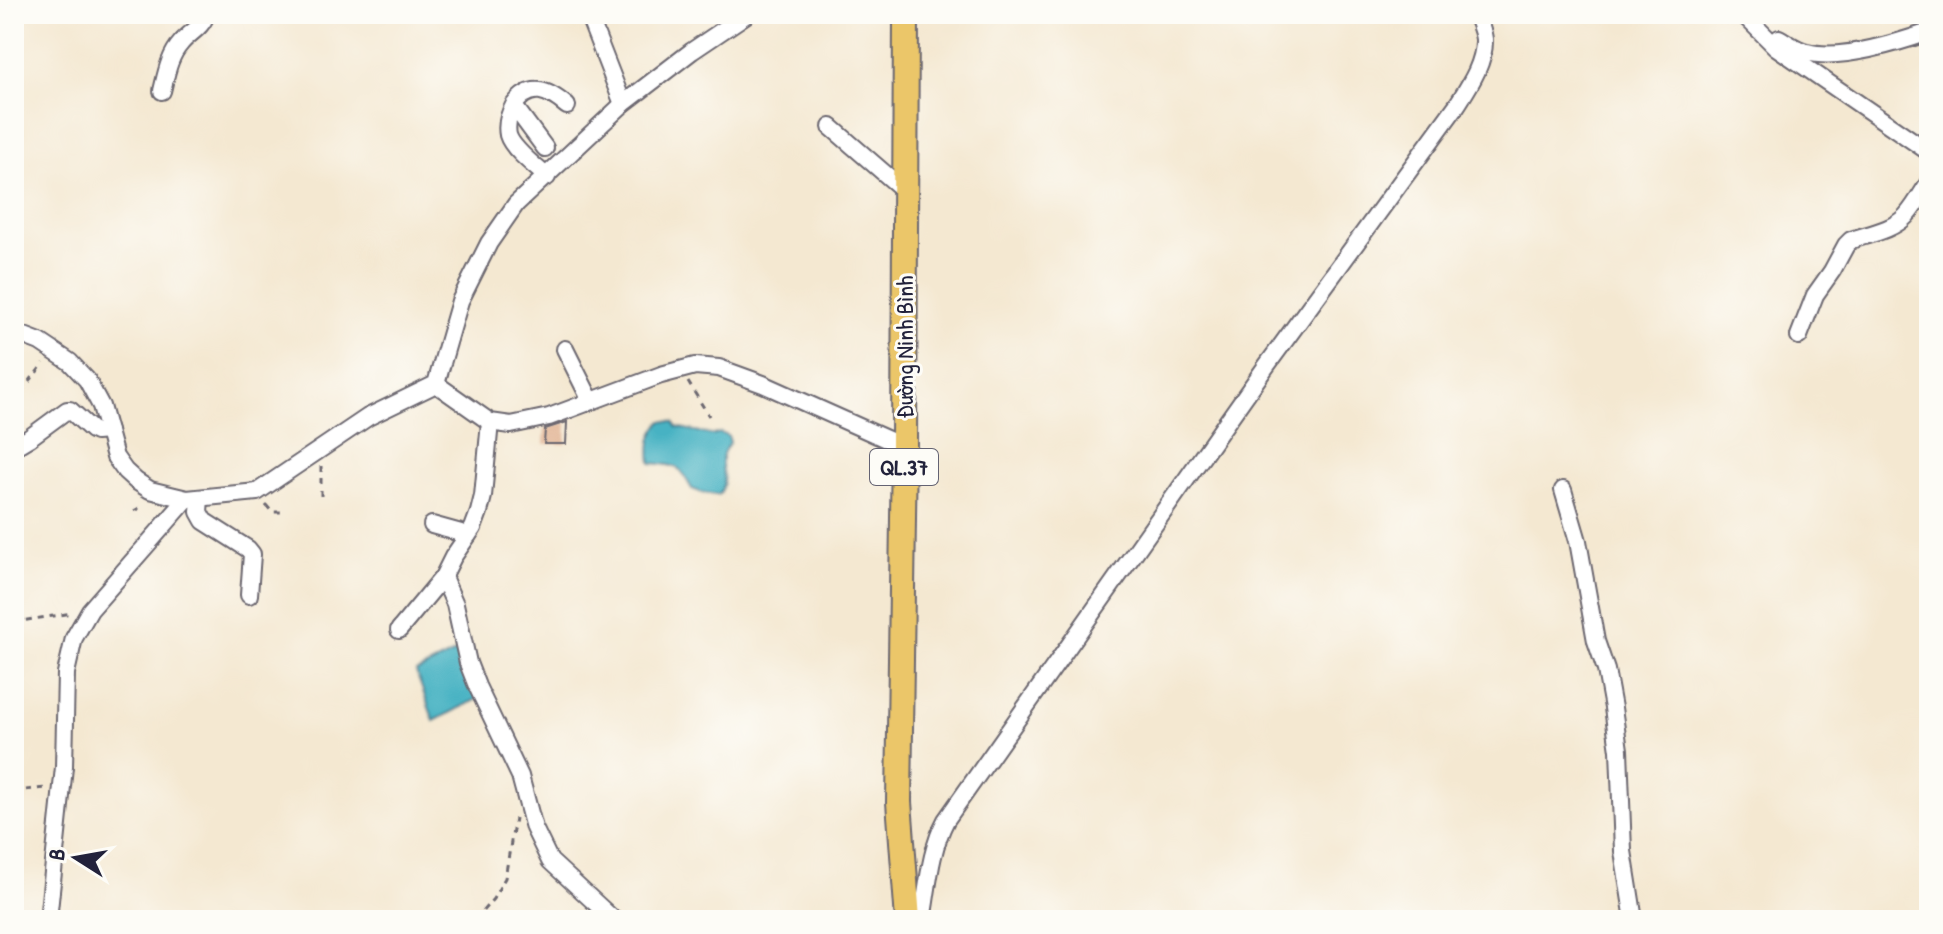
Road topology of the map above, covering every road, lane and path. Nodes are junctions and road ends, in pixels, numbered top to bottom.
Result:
1 (206, 14) edge
2 (588, 14) edge
3 (747, 14) edge
4 (906, 14) edge
5 (1476, 14) edge
6 (1743, 14) edge
7 (1755, 14) edge
8 (1929, 32) edge
9 (162, 91) dead end
10 (623, 104) junction
11 (514, 106) junction
12 (567, 106) dead end
13 (831, 127) dead end
14 (545, 148) dead end
15 (1929, 152) edge
16 (547, 177) junction
17 (1929, 182) edge
18 (905, 191) junction
19 (14, 332) edge
20 (1799, 336) dead end
21 (565, 349) dead end
22 (53, 351) junction
23 (681, 370) junction
24 (29, 382) dead end
25 (436, 384) junction
26 (591, 401) junction
27 (709, 416) dead end
28 (490, 422) junction
29 (108, 431) junction
30 (14, 447) edge
31 (904, 447) junction
32 (316, 453) junction
33 (262, 489) junction
34 (1563, 490) dead end
35 (193, 498) junction
36 (321, 498) dead end
37 (284, 512) dead end
38 (432, 525) dead end
39 (468, 535) junction
40 (443, 577) junction
41 (249, 595) dead end
42 (83, 621) junction
43 (14, 622) edge
44 (399, 630) dead end
45 (62, 787) junction
46 (14, 791) edge
47 (516, 807) dead end
48 (48, 920) edge
49 (475, 920) edge
50 (614, 920) edge
51 (908, 920) edge
52 (922, 920) edge
53 (1634, 920) edge

1 - 9 street
2 - 10 street
3 - 10 street
4 - 18 highway, Đường Ninh Bình / QL.37
5 - 52 street
6 - 15 street
7 - 8 street
10 - 16 street
11 - 12 street
11 - 14 street
11 - 16 street
13 - 18 street
16 - 25 street
17 - 20 street
18 - 31 highway, Đường Ninh Bình / QL.37
19 - 22 street
21 - 26 street
22 - 24 path
22 - 29 street
23 - 26 street
23 - 27 path
23 - 31 street
25 - 28 street
25 - 32 street
26 - 28 street
28 - 39 street
29 - 30 street
29 - 35 street
31 - 51 highway, Đường Ninh Bình / QL.37
32 - 33 street
32 - 36 path
33 - 35 street
33 - 37 path
34 - 53 street
35 - 41 street
35 - 42 street
38 - 39 street
39 - 40 street
40 - 44 street
40 - 50 street
42 - 43 path
42 - 45 street
45 - 46 path
45 - 48 street
47 - 49 path

